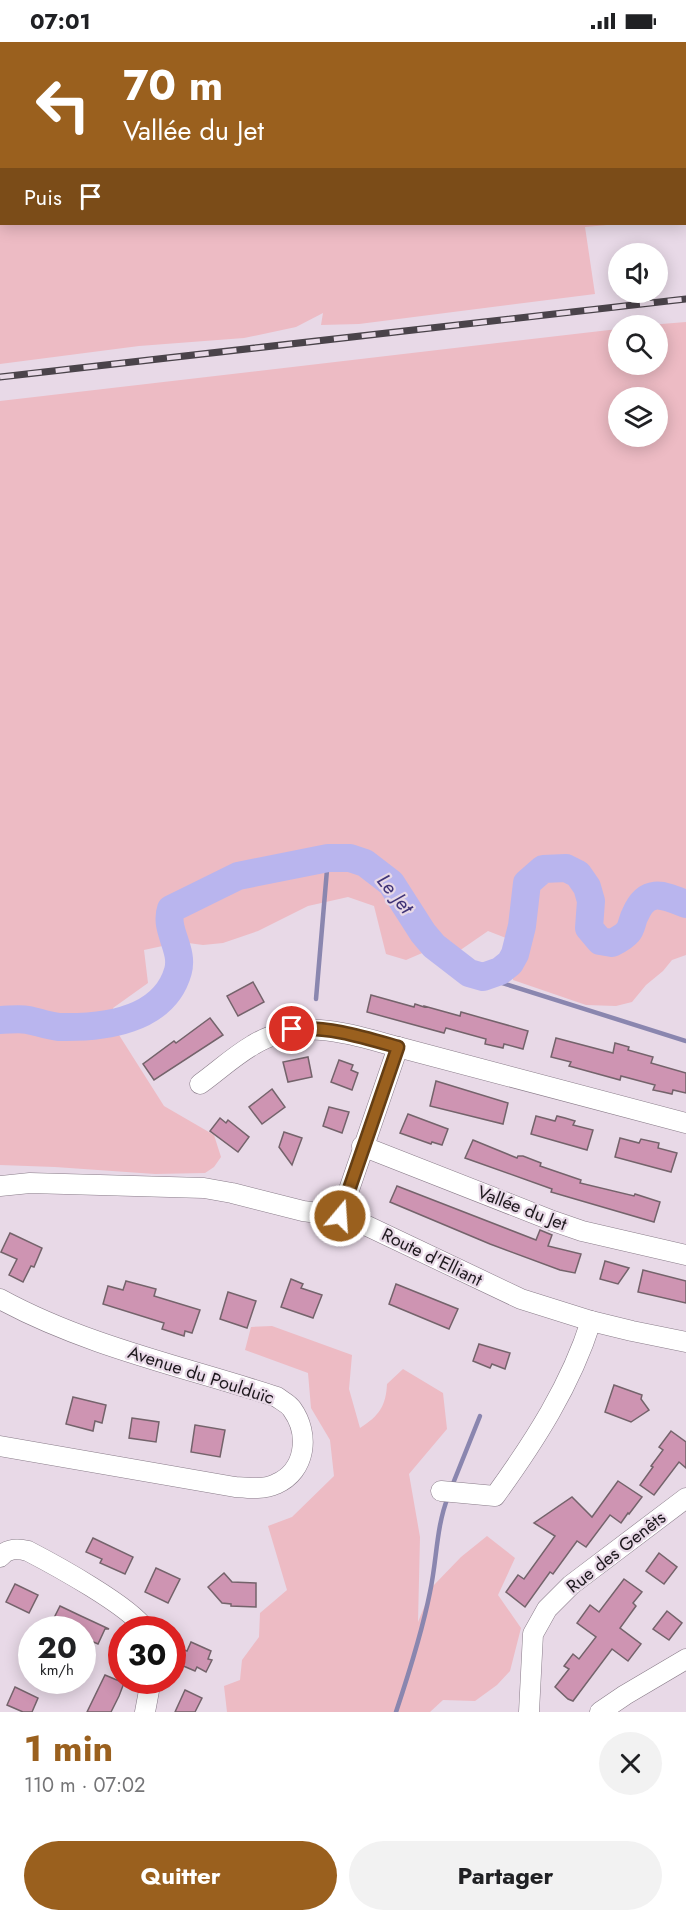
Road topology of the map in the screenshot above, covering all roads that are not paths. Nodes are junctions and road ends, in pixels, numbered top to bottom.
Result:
1 (398, 1047) junction
2 (200, 1084) dead end
3 (686, 1123) edge
4 (362, 1146) junction
5 (0, 1178) edge
6 (30, 1183) junction
7 (0, 1186) edge
8 (340, 1216) junction
9 (686, 1255) edge
10 (0, 1299) edge
11 (591, 1321) junction
12 (686, 1342) edge
13 (0, 1446) edge
14 (441, 1491) dead end
15 (686, 1498) edge
16 (0, 1557) edge
17 (133, 1616) edge
18 (686, 1659) edge
19 (148, 1694) edge
20 (145, 1712) edge
21 (529, 1712) edge
22 (600, 1712) edge

1 - 2 street
1 - 3 street
1 - 4 street
4 - 8 street
4 - 9 street, Vallée du Jet
5 - 6 street, Route d'Elliant
6 - 7 street, Route d'Elliant
6 - 8 street, Route d'Elliant
8 - 11 street, Route d'Elliant
10 - 13 street, Avenue du Poulduïc
11 - 12 street, Route d'Elliant
11 - 14 street
15 - 21 street, Rue des Genêts
16 - 17 street
18 - 22 street
19 - 20 street

